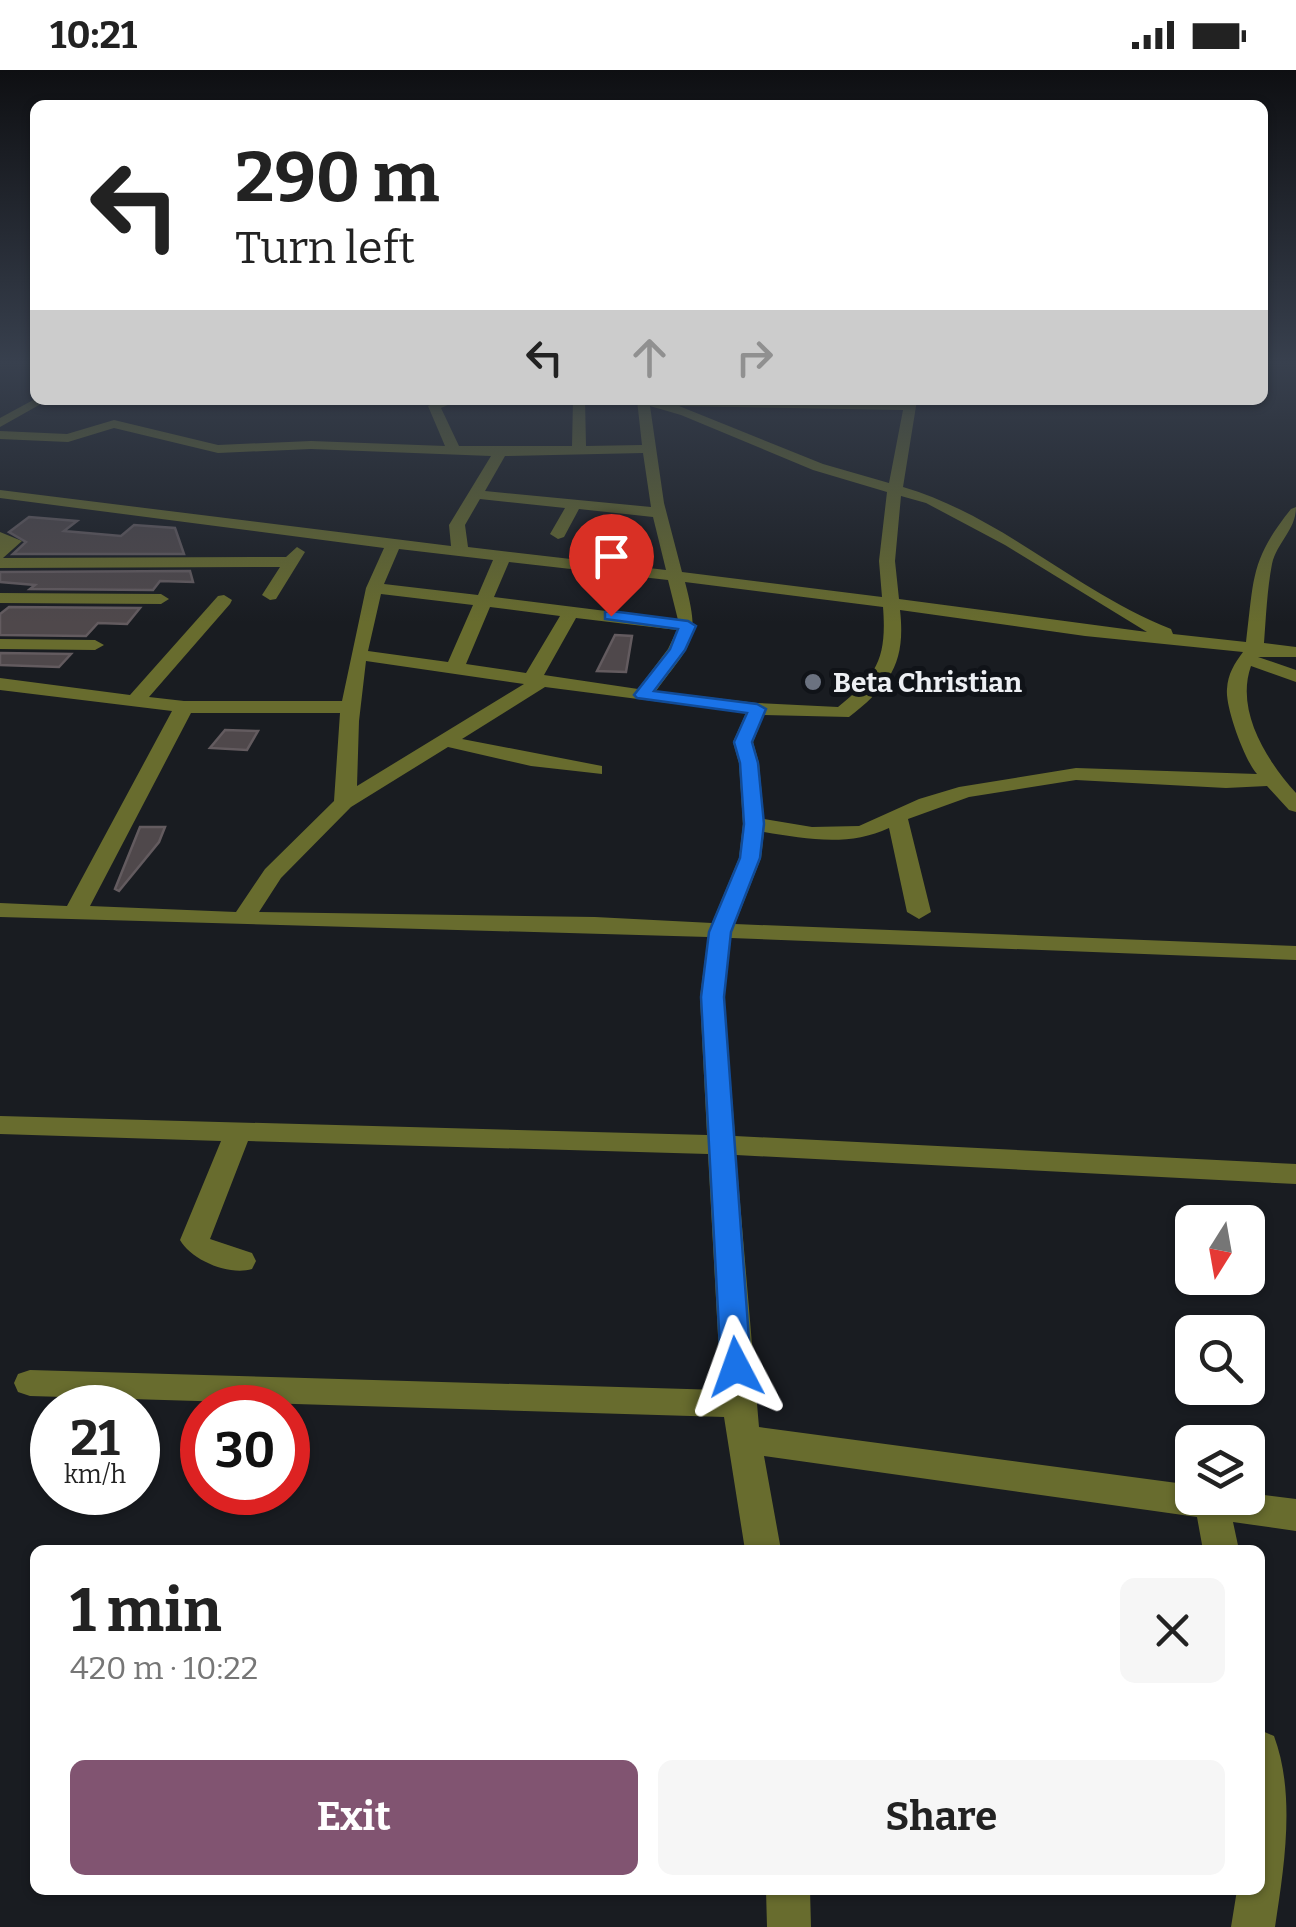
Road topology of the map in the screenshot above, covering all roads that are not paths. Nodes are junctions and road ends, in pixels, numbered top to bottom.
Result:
1 (426, 450) edge
2 (652, 450) joint
3 (773, 450) edge
4 (900, 450) edge
5 (454, 451) joint
6 (579, 451) joint
7 (500, 452) junction
8 (895, 487) junction
9 (0, 494) edge
10 (475, 494) junction
11 (574, 504) junction
12 (1296, 512) edge
13 (661, 513) junction
14 (308, 534) junction
15 (558, 534) dead end
16 (0, 537) edge
17 (394, 544) junction
18 (460, 551) junction
19 (0, 554) edge
20 (503, 556) junction
21 (290, 562) junction
22 (0, 564) edge
23 (677, 575) junction
24 (374, 588) junction
25 (571, 592) junction
26 (270, 594) dead end
27 (0, 598) edge
28 (161, 598) dead end
29 (483, 599) junction
30 (224, 600) dead end
31 (889, 605) junction
32 (688, 626) junction
33 (0, 644) edge
34 (1197, 644) junction
35 (95, 645) dead end
36 (1296, 652) edge
37 (1250, 654) junction
38 (360, 655) junction
39 (455, 668) junction
40 (1296, 676) edge
41 (538, 680) junction
42 (0, 684) edge
43 (643, 695) junction
44 (134, 702) junction
45 (351, 706) junction
46 (184, 708) junction
47 (757, 709) junction
48 (446, 741) junction
49 (596, 770) dead end
50 (1270, 780) junction
51 (344, 803) junction
52 (1296, 806) edge
53 (896, 818) junction
54 (754, 824) junction
55 (0, 910) edge
56 (919, 912) dead end
57 (74, 915) junction
58 (242, 919) junction
59 (720, 932) junction
60 (1296, 954) edge
61 (0, 1125) edge
62 (238, 1132) junction
63 (722, 1145) junction
64 (1296, 1174) edge
65 (241, 1261) dead end
66 (30, 1384) dead end
67 (741, 1422) junction
68 (1175, 1498) edge
69 (1265, 1511) edge
70 (1214, 1515) edge
71 (1296, 1515) edge
72 (762, 1545) edge
73 (1220, 1545) edge
74 (1265, 1778) edge
75 (1265, 1839) edge
76 (788, 1895) edge
77 (1259, 1895) edge
78 (789, 1927) edge
79 (1254, 1927) edge

1 - 5 street
2 - 6 street
2 - 13 street
3 - 8 street
4 - 8 street
5 - 7 street
6 - 7 street
7 - 10 street
8 - 31 street
8 - 34 street
9 - 14 street
10 - 11 street
10 - 18 street
11 - 13 street
11 - 15 street
12 - 37 street
13 - 23 street
14 - 17 street
14 - 21 street
16 - 19 street
17 - 18 street
17 - 24 street
18 - 20 street
20 - 25 street
20 - 29 street
21 - 22 street
21 - 26 street
23 - 25 street
23 - 31 street
23 - 32 street
24 - 29 street
24 - 38 street
25 - 29 street
25 - 32 street
25 - 41 street
27 - 28 street
29 - 39 street
30 - 44 street
31 - 34 street
31 - 47 street
32 - 43 street
33 - 35 street
34 - 37 street
36 - 37 street
37 - 40 street
37 - 50 street
38 - 39 street
38 - 45 street
39 - 41 street
41 - 43 street
41 - 48 street
42 - 44 street
43 - 47 street
44 - 46 street
45 - 46 street
45 - 51 street
46 - 57 street
47 - 54 street
48 - 49 street
48 - 51 street
50 - 52 street
50 - 53 street
51 - 58 street
53 - 54 street
53 - 56 street
54 - 59 street
55 - 57 street
57 - 58 street
58 - 59 street
59 - 60 street
59 - 63 street
61 - 62 street
62 - 63 street
62 - 65 street
63 - 64 street
63 - 67 street
66 - 67 street
67 - 68 street
67 - 72 street
69 - 71 street
70 - 73 street
74 - 75 street
76 - 78 street
77 - 79 street

